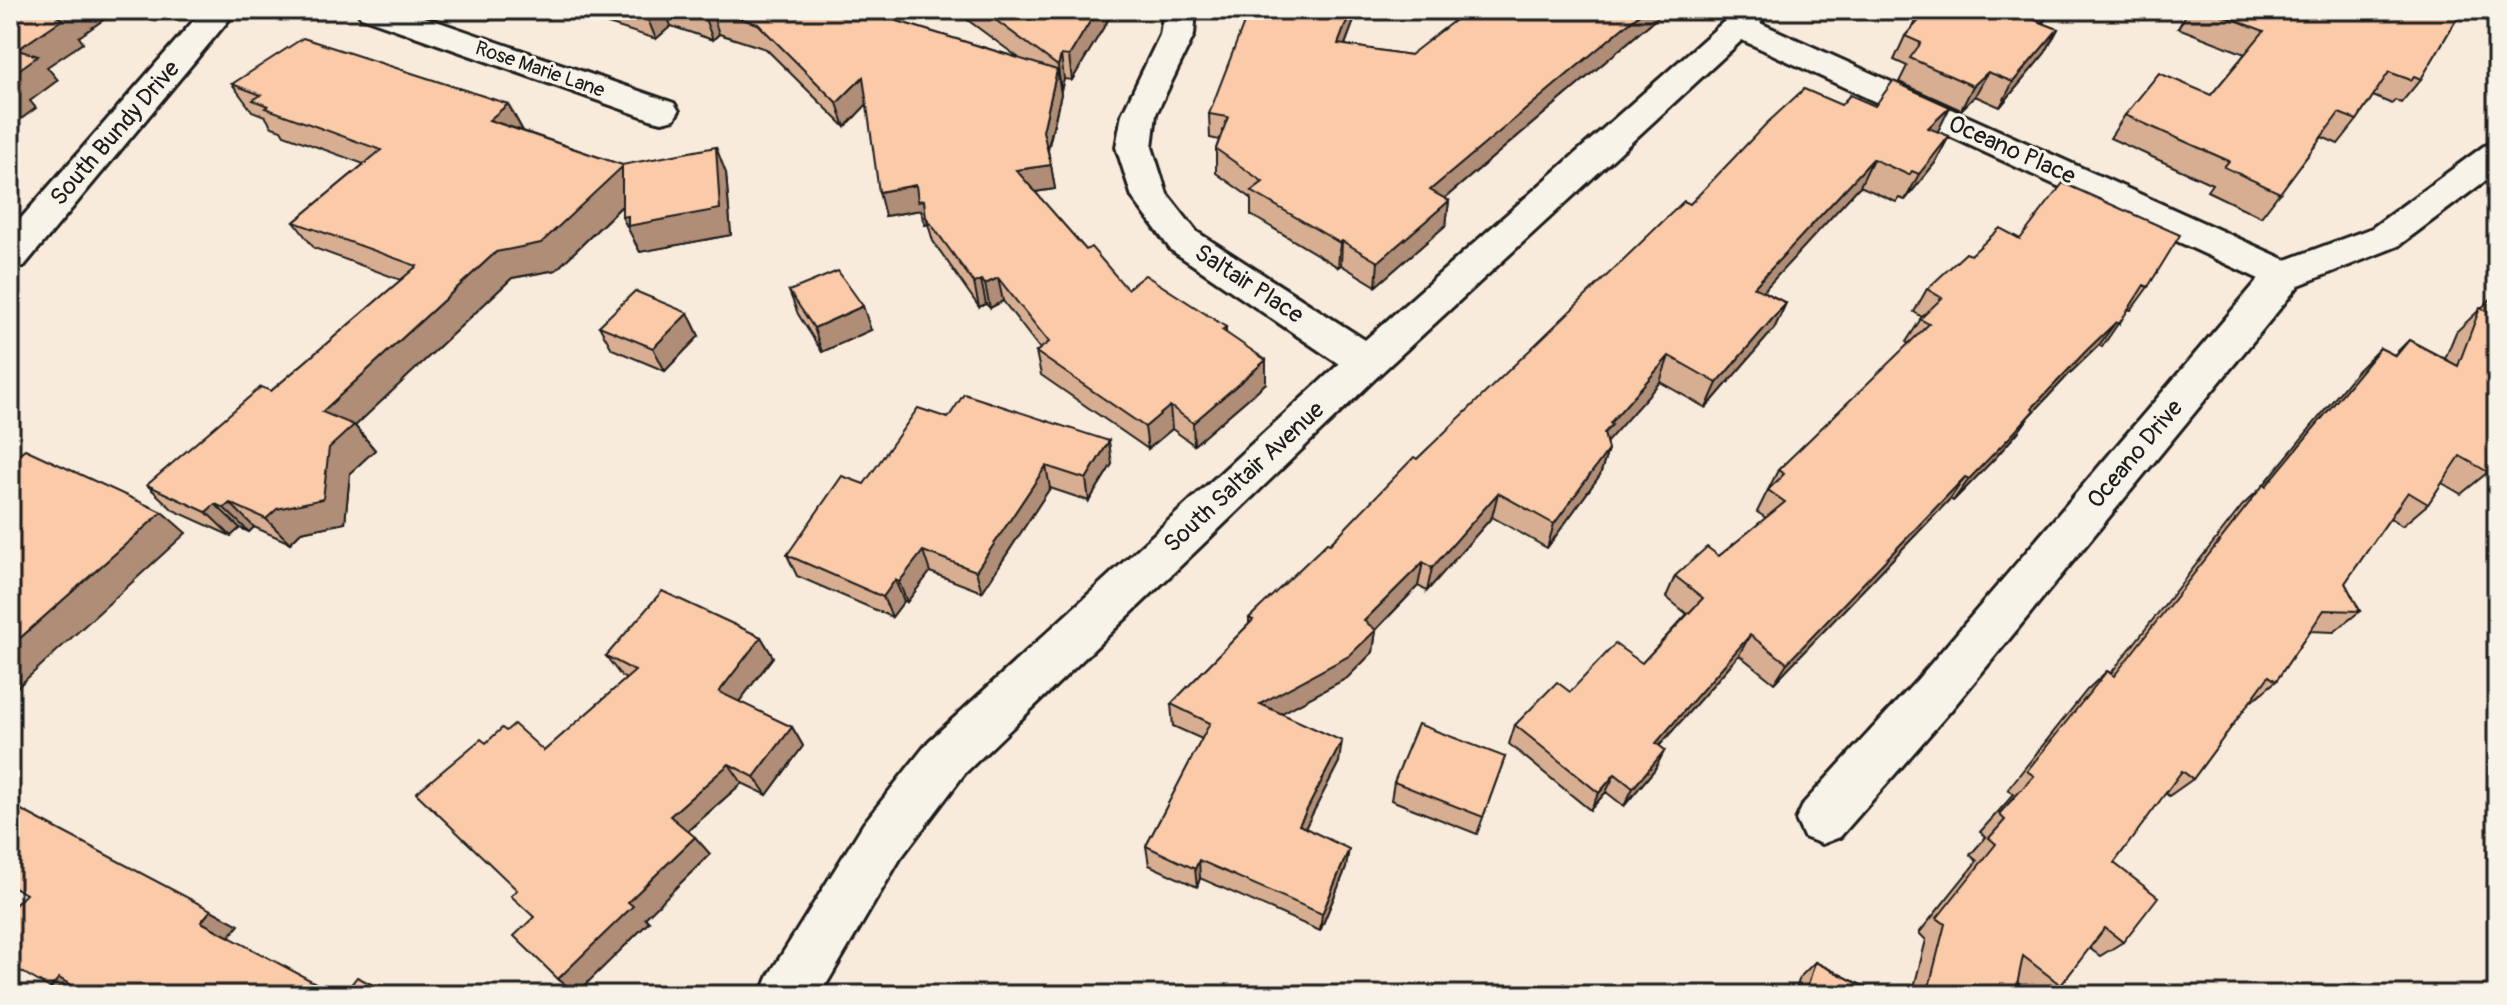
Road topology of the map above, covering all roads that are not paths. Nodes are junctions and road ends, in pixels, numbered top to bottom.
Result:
1 (221, 10) edge
2 (372, 10) edge
3 (1180, 10) edge
4 (1748, 18) edge
5 (662, 111) dead end
6 (2497, 154) edge
7 (10, 256) edge
8 (2285, 275) junction
9 (1367, 362) junction
10 (1822, 820) dead end
11 (789, 995) edge

1 - 7 street, South Bundy Drive
2 - 5 street, Rose Marie Lane
3 - 9 street, Saltair Place
4 - 8 street, Oceano Place
4 - 9 street, South Saltair Avenue
6 - 8 street, Oceano Drive
8 - 10 street, Oceano Drive
9 - 11 street, South Saltair Avenue

